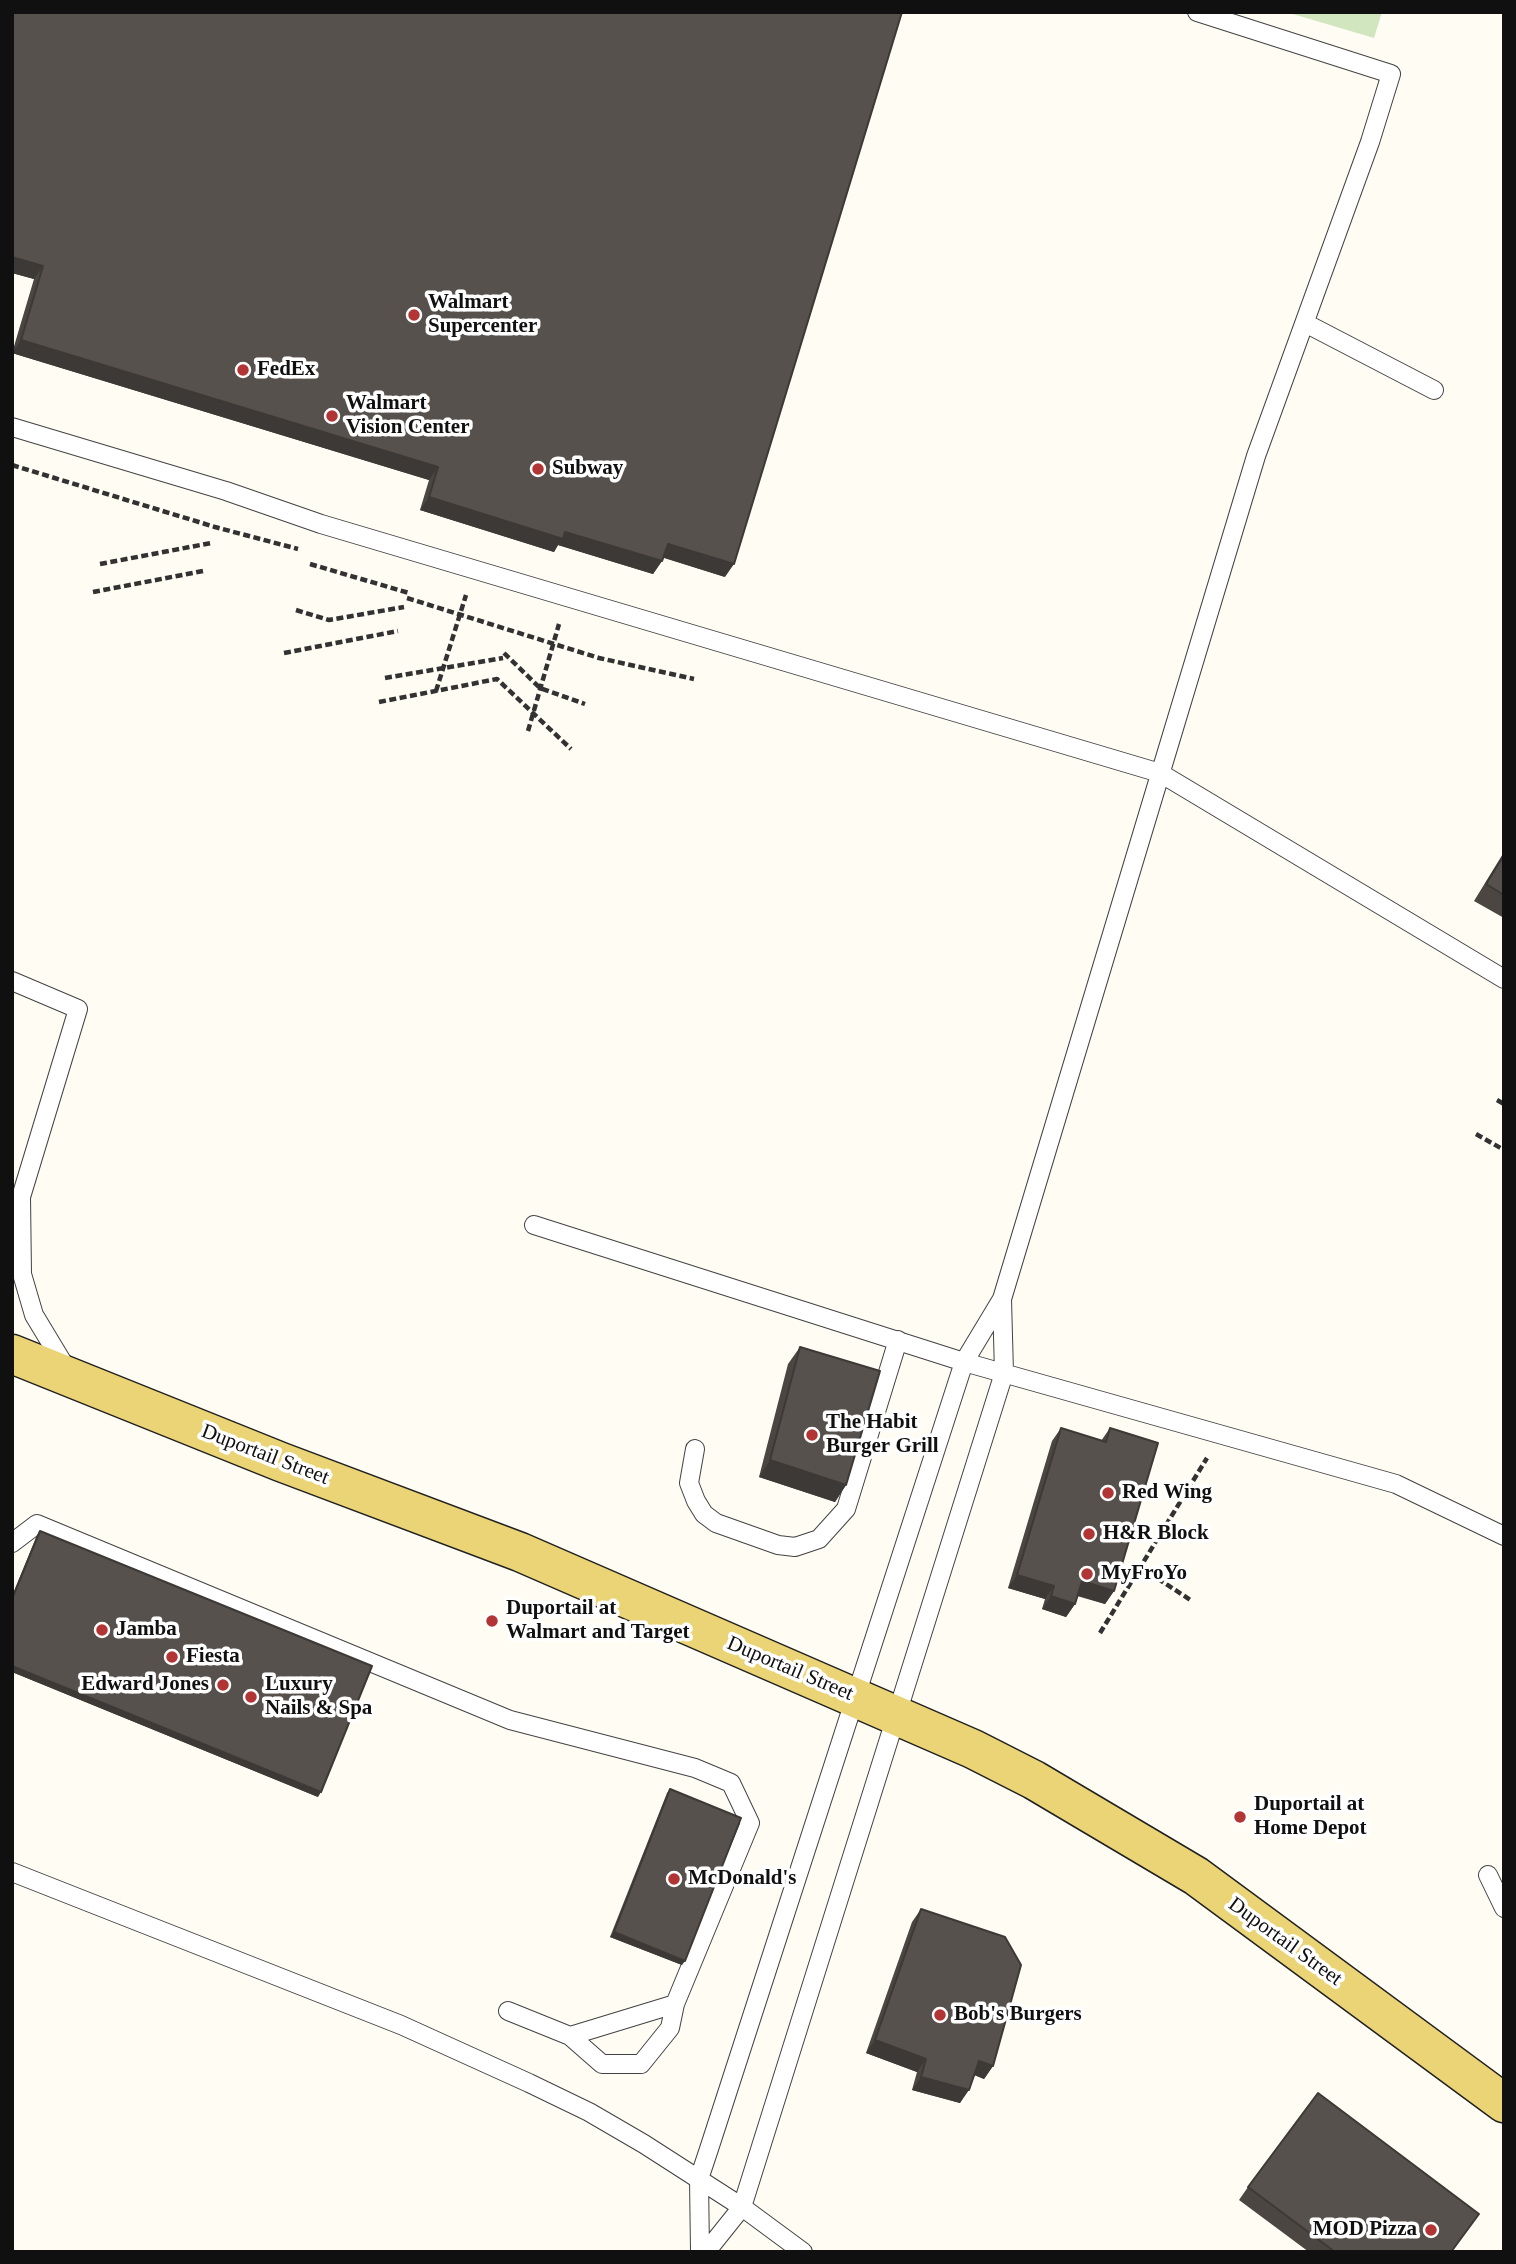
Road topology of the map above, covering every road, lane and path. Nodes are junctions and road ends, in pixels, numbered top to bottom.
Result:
1 (1197, 12) edge
2 (1305, 323) junction
3 (1434, 390) dead end
4 (12, 427) edge
5 (12, 465) edge
6 (211, 543) dead end
7 (300, 549) dead end
8 (100, 564) dead end
9 (310, 564) dead end
10 (474, 569) junction
11 (203, 571) dead end
12 (93, 592) dead end
13 (567, 596) junction
14 (404, 607) dead end
15 (296, 610) dead end
16 (460, 614) junction
17 (398, 631) dead end
18 (553, 643) junction
19 (284, 653) dead end
20 (443, 668) junction
21 (385, 678) dead end
22 (694, 679) dead end
23 (540, 688) junction
24 (436, 691) junction
25 (379, 702) dead end
26 (585, 704) dead end
27 (533, 712) junction
28 (528, 731) dead end
29 (571, 749) dead end
30 (1160, 773) junction
31 (1504, 979) edge
32 (12, 981) edge
33 (1497, 1100) dead end
34 (1504, 1104) edge
35 (1476, 1134) dead end
36 (1504, 1150) edge
37 (17, 1204) edge
38 (534, 1225) dead end
39 (1002, 1299) junction
40 (898, 1340) junction
41 (12, 1354) edge
42 (964, 1362) junction
43 (1004, 1373) junction
44 (73, 1378) junction
45 (1221, 1435) junction
46 (695, 1449) dead end
47 (1504, 1536) edge
48 (12, 1543) edge
49 (1140, 1567) junction
50 (1192, 1601) dead end
51 (1100, 1633) dead end
52 (855, 1696) junction
53 (897, 1714) junction
54 (12, 1872) edge
55 (1488, 1875) dead end
56 (1504, 1908) edge
57 (675, 2004) junction
58 (508, 2011) dead end
59 (570, 2036) junction
60 (1504, 2103) edge
61 (699, 2179) junction
62 (742, 2207) junction
63 (700, 2252) edge
64 (706, 2252) edge
65 (803, 2252) edge

1 - 2 lane
2 - 3 lane
2 - 30 lane
4 - 10 lane
5 - 7 path
6 - 8 path
9 - 16 path
10 - 13 lane
10 - 16 path
11 - 12 path
13 - 18 path
13 - 30 lane
14 - 15 path
16 - 18 path
16 - 20 path
17 - 19 path
18 - 22 path
18 - 23 path
20 - 21 path
20 - 23 path
20 - 24 path
23 - 26 path
23 - 27 path
24 - 25 path
24 - 27 path
27 - 28 path
27 - 29 path
30 - 31 lane
30 - 39 lane
32 - 37 lane
33 - 34 path
35 - 36 path
37 - 44 lane
38 - 40 lane
39 - 42 lane
39 - 43 lane
40 - 42 lane
40 - 46 lane
41 - 44 main road, Duportail Street
42 - 43 lane
42 - 52 lane
43 - 45 lane
43 - 53 lane
44 - 52 main road, Duportail Street
45 - 47 lane
45 - 49 path
48 - 57 lane
49 - 50 path
49 - 51 path
52 - 53 main road, Duportail Street
52 - 61 lane
53 - 60 main road, Duportail Street
53 - 62 lane
54 - 61 lane
55 - 56 lane
57 - 59 lane
57 - 59 lane
58 - 59 lane
61 - 62 lane
61 - 63 lane
62 - 64 lane
62 - 65 lane

